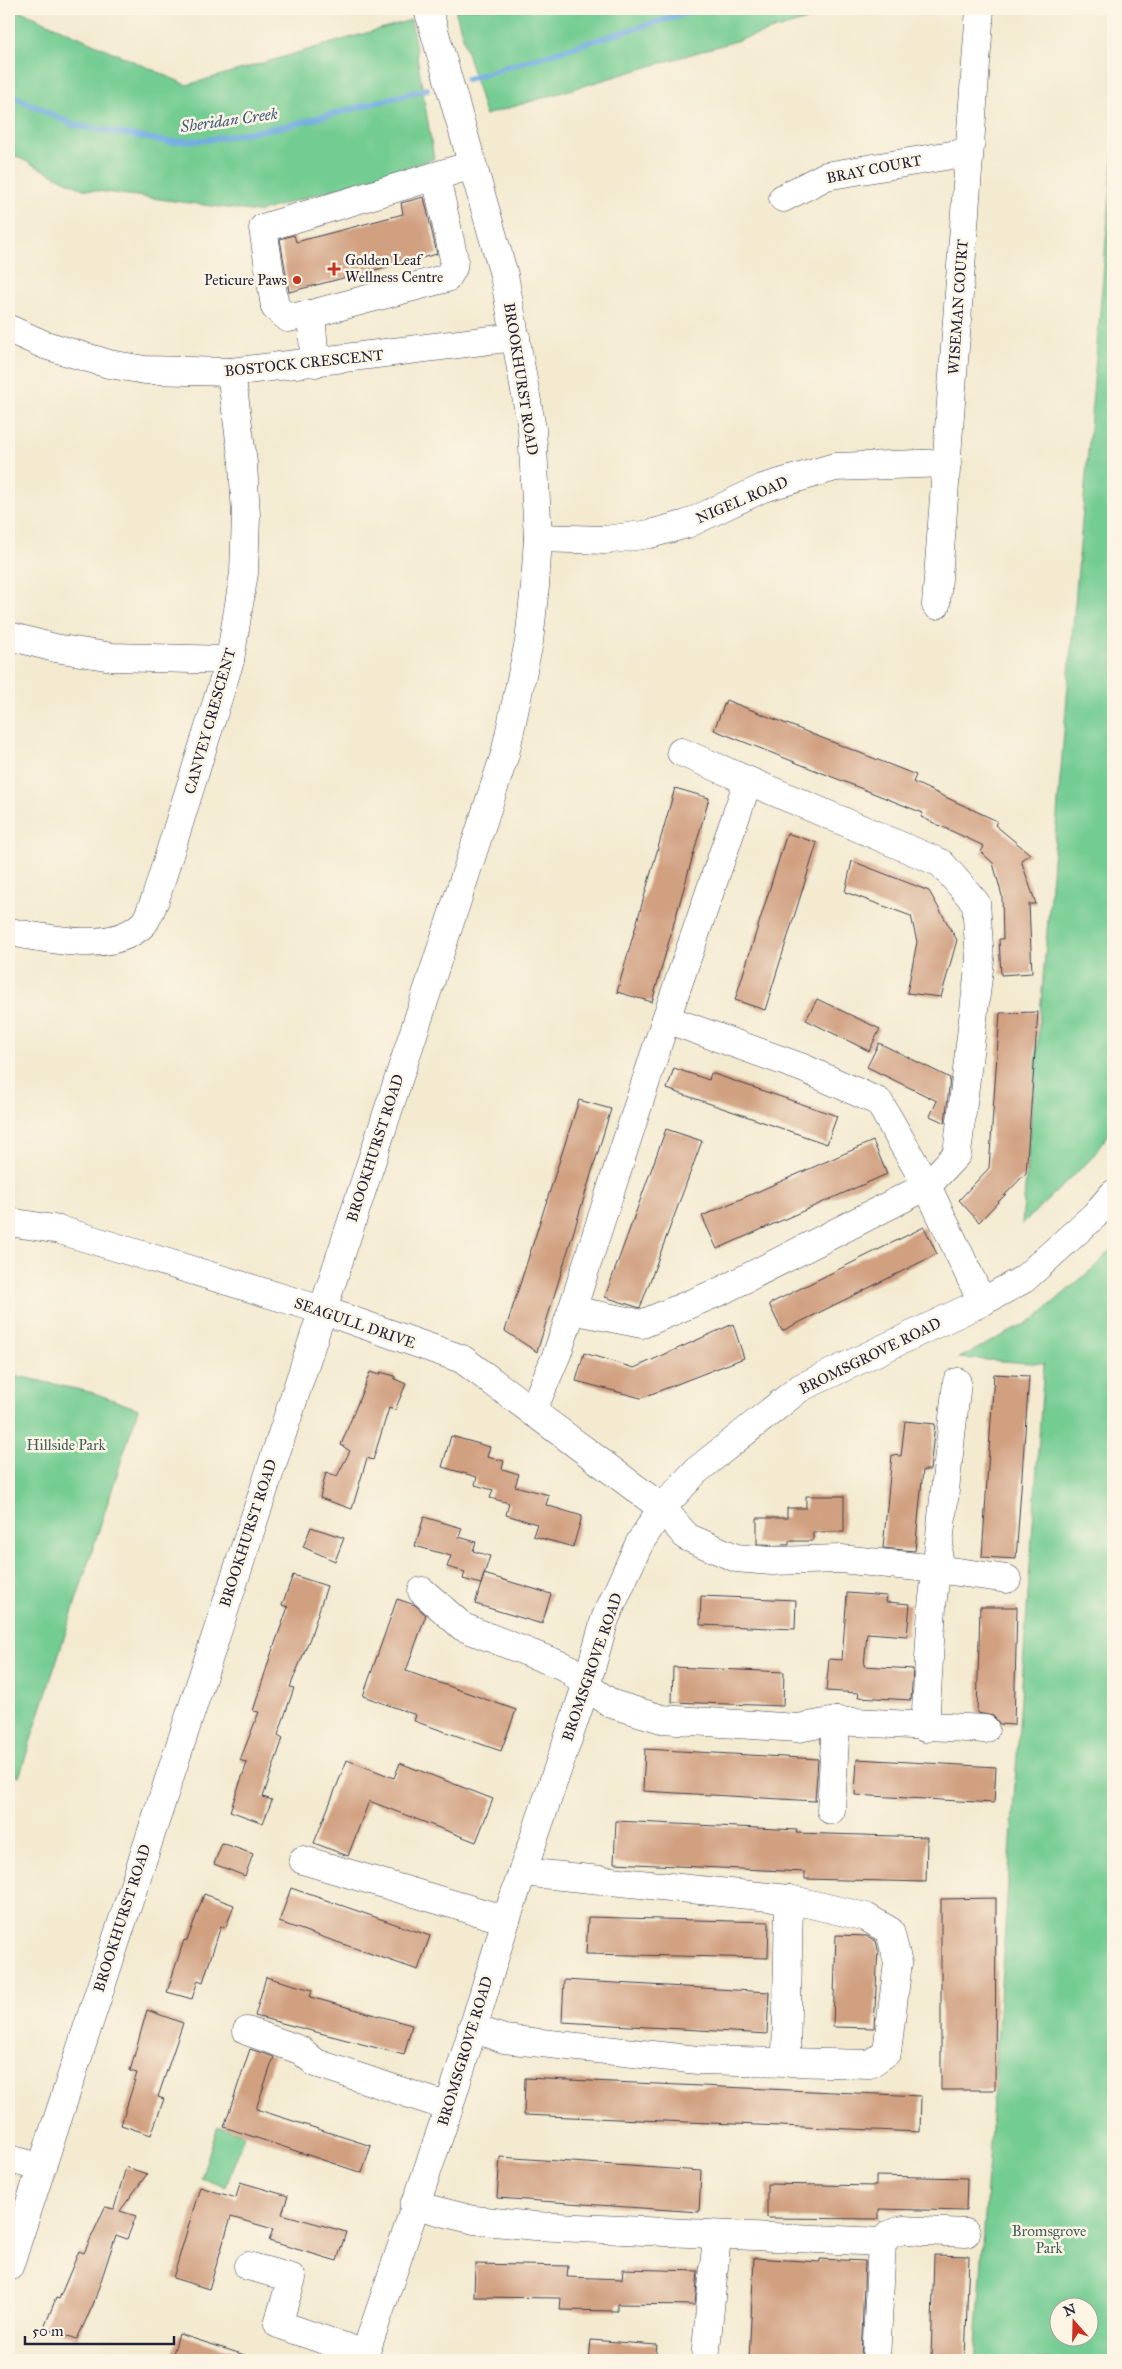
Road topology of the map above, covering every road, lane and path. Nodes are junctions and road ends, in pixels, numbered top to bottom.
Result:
1 (428, 9) edge
2 (980, 9) edge
3 (969, 152) junction
4 (472, 165) junction
5 (436, 177) junction
6 (783, 198) dead end
7 (312, 314) junction
8 (9, 329) edge
9 (516, 337) junction
10 (315, 363) junction
11 (231, 372) junction
12 (947, 462) junction
13 (538, 538) junction
14 (936, 605) dead end
15 (9, 636) edge
16 (230, 660) junction
17 (681, 752) dead end
18 (748, 781) junction
19 (9, 932) edge
20 (666, 1018) junction
21 (927, 1186) junction
22 (1113, 1194) edge
23 (9, 1222) edge
24 (982, 1302) junction
25 (322, 1310) junction
26 (572, 1310) junction
27 (957, 1382) dead end
28 (532, 1412) junction
29 (662, 1508) junction
30 (937, 1569) junction
31 (1007, 1579) dead end
32 (422, 1591) dead end
33 (586, 1686) junction
34 (836, 1721) junction
35 (925, 1728) junction
36 (985, 1729) dead end
37 (831, 1810) dead end
38 (303, 1860) dead end
39 (522, 1872) junction
40 (789, 1899) junction
41 (506, 1920) junction
42 (472, 2028) junction
43 (247, 2031) dead end
44 (786, 2061) junction
45 (449, 2106) junction
46 (9, 2158) edge
47 (40, 2167) junction
48 (414, 2205) junction
49 (966, 2232) dead end
50 (716, 2236) junction
51 (882, 2242) junction
52 (248, 2266) dead end
53 (9, 2267) edge
54 (364, 2357) edge
55 (706, 2360) edge
56 (876, 2360) edge

1 - 4 street, BROOKHURST ROAD
2 - 3 street, WISEMAN COURT
3 - 6 street, BRAY COURT
3 - 12 street, WISEMAN COURT
4 - 5 street
4 - 9 street, BROOKHURST ROAD
5 - 7 street
5 - 7 street
7 - 10 street
8 - 11 street, BOSTOCK CRESCENT
9 - 10 street, BOSTOCK CRESCENT
9 - 13 street, BROOKHURST ROAD
10 - 11 street, BOSTOCK CRESCENT
11 - 16 street, CANVEY CRESCENT
12 - 13 street, NIGEL ROAD
12 - 14 street, WISEMAN COURT
13 - 25 street, BROOKHURST ROAD
15 - 16 street
16 - 19 street, CANVEY CRESCENT
17 - 18 street
18 - 20 street
18 - 21 street
20 - 21 street
20 - 26 street
21 - 24 street
21 - 26 street
22 - 24 street, BROMSGROVE ROAD
23 - 25 street, SEAGULL DRIVE
24 - 29 street, BROMSGROVE ROAD
25 - 28 street, SEAGULL DRIVE
25 - 47 street, BROOKHURST ROAD
26 - 28 street
27 - 30 street
28 - 29 street, SEAGULL DRIVE
29 - 30 street, SEAGULL DRIVE
29 - 33 street, BROMSGROVE ROAD
30 - 31 street, SEAGULL DRIVE
30 - 35 street
32 - 33 street
33 - 34 street
33 - 39 street, BROMSGROVE ROAD
34 - 35 street
34 - 37 street
35 - 36 street
38 - 41 street
39 - 40 street
39 - 41 street, BROMSGROVE ROAD
40 - 44 street
40 - 44 street
41 - 42 street, BROMSGROVE ROAD
42 - 44 street
42 - 45 street, BROMSGROVE ROAD
43 - 45 street
45 - 48 street, BROMSGROVE ROAD
46 - 47 street
47 - 53 street, BROOKHURST ROAD
48 - 50 street
48 - 54 street, BROMSGROVE ROAD
49 - 51 street
50 - 51 street
50 - 55 street
51 - 56 street
52 - 54 street

